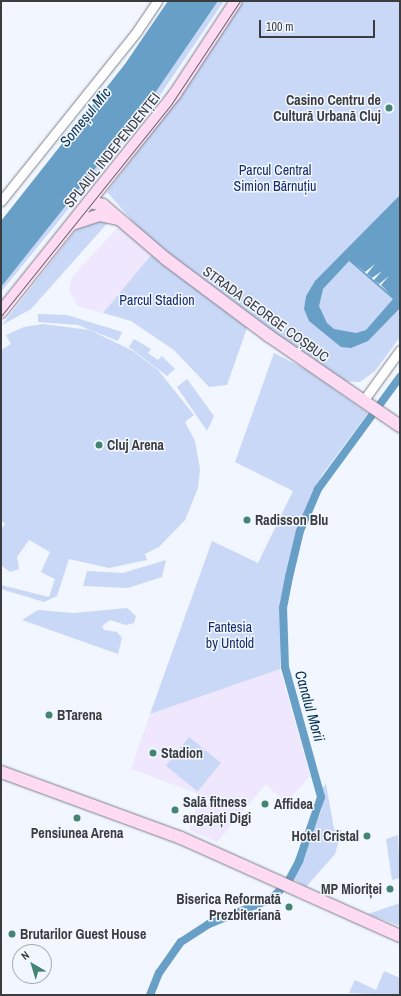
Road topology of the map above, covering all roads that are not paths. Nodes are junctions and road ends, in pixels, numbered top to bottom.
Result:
1 (157, 1) edge
2 (236, 1) edge
3 (1, 201) edge
4 (87, 205) junction
5 (99, 215) junction
6 (119, 219) junction
7 (72, 224) junction
8 (1, 312) edge
9 (400, 350) edge
10 (372, 407) junction
11 (400, 426) edge
12 (1, 772) edge
13 (400, 936) edge

1 - 3 street
2 - 4 main road, SPLAIUL INDEPENDENȚEI
4 - 5 main road, STRADA GEORGE COȘBUC
4 - 6 main road, STRADA GEORGE COȘBUC
4 - 7 main road, SPLAIUL INDEPENDENȚEI
5 - 6 main road, STRADA GEORGE COȘBUC
5 - 7 main road, STRADA GEORGE COȘBUC
6 - 10 main road, STRADA GEORGE COȘBUC
7 - 8 main road, SPLAIUL INDEPENDENȚEI
9 - 10 street
10 - 11 main road, STRADA GEORGE COȘBUC
12 - 13 main road

